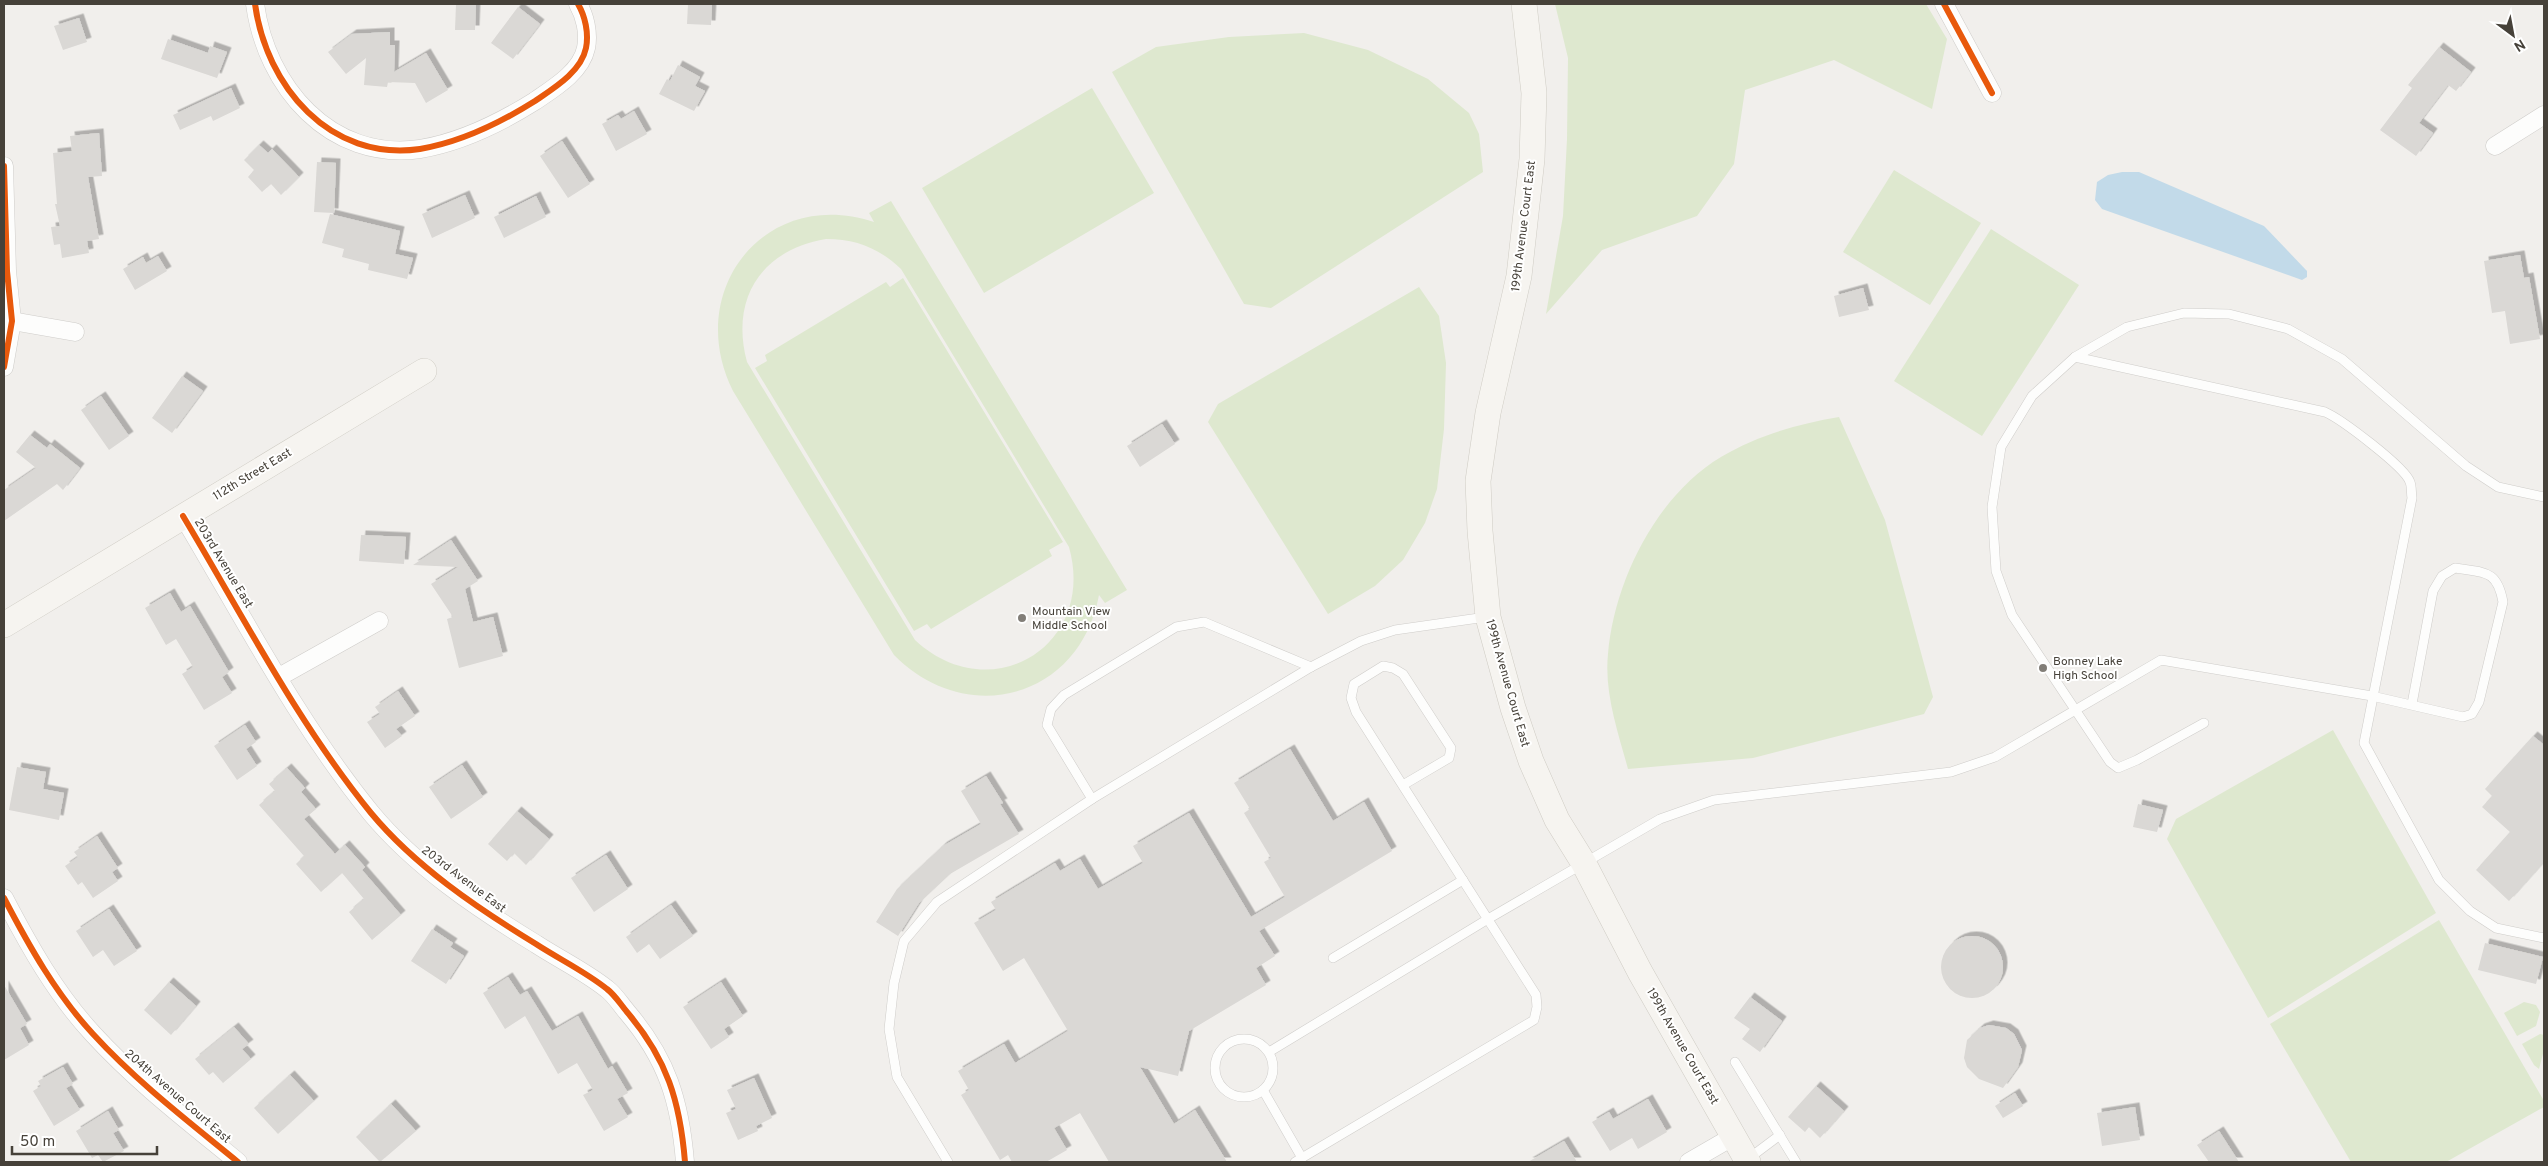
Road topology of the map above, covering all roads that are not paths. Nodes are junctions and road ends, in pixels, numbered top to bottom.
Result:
1 (255, 4) edge
2 (578, 4) edge
3 (1524, 4) edge
4 (1944, 4) edge
5 (1992, 93) dead end
6 (2544, 115) edge
7 (2495, 146) dead end
8 (4, 166) edge
9 (12, 321) junction
10 (75, 332) dead end
11 (2075, 358) junction
12 (4, 367) edge
13 (424, 371) dead end
14 (2544, 497) edge
15 (183, 516) junction
16 (1488, 617) junction
17 (379, 621) dead end
18 (4, 625) edge
19 (1311, 667) junction
20 (279, 676) junction
21 (2372, 696) junction
22 (2412, 704) junction
23 (2074, 712) junction
24 (2204, 723) dead end
25 (1402, 785) junction
26 (1092, 799) junction
27 (1583, 862) junction
28 (1463, 880) junction
29 (4, 898) edge
30 (1488, 919) junction
31 (2544, 938) edge
32 (1333, 958) dead end
33 (1269, 1052) junction
34 (1735, 1062) dead end
35 (1263, 1090) junction
36 (1780, 1135) junction
37 (1734, 1136) junction
38 (1299, 1160) edge
39 (1748, 1161) edge
40 (238, 1162) edge
41 (685, 1162) edge
42 (948, 1162) edge
43 (1690, 1162) edge
44 (1796, 1162) edge

1 - 2 street
3 - 16 main road, 199th Avenue Court East
4 - 5 street
6 - 7 street
8 - 9 street
9 - 10 street
9 - 12 street
11 - 14 lane
11 - 21 lane
11 - 23 lane
13 - 15 main road, 112th Street East
15 - 18 main road, 112th Street East
15 - 20 street, 203rd Avenue East
16 - 19 lane
16 - 27 main road, 199th Avenue Court East
17 - 20 street
19 - 26 lane
19 - 26 lane
20 - 41 street, 203rd Avenue East
21 - 22 lane
21 - 23 lane
21 - 31 lane
22 - 22 lane
23 - 24 lane
23 - 27 lane
25 - 25 lane
25 - 28 lane
26 - 42 lane
27 - 30 lane
27 - 37 main road, 199th Avenue Court East
28 - 30 lane
28 - 32 lane
29 - 40 street, 204th Avenue Court East
30 - 33 lane
30 - 38 lane
33 - 35 lane
33 - 35 lane
34 - 36 lane
35 - 38 lane
36 - 39 lane
36 - 44 lane
37 - 39 main road, 199th Avenue Court East
37 - 43 street

